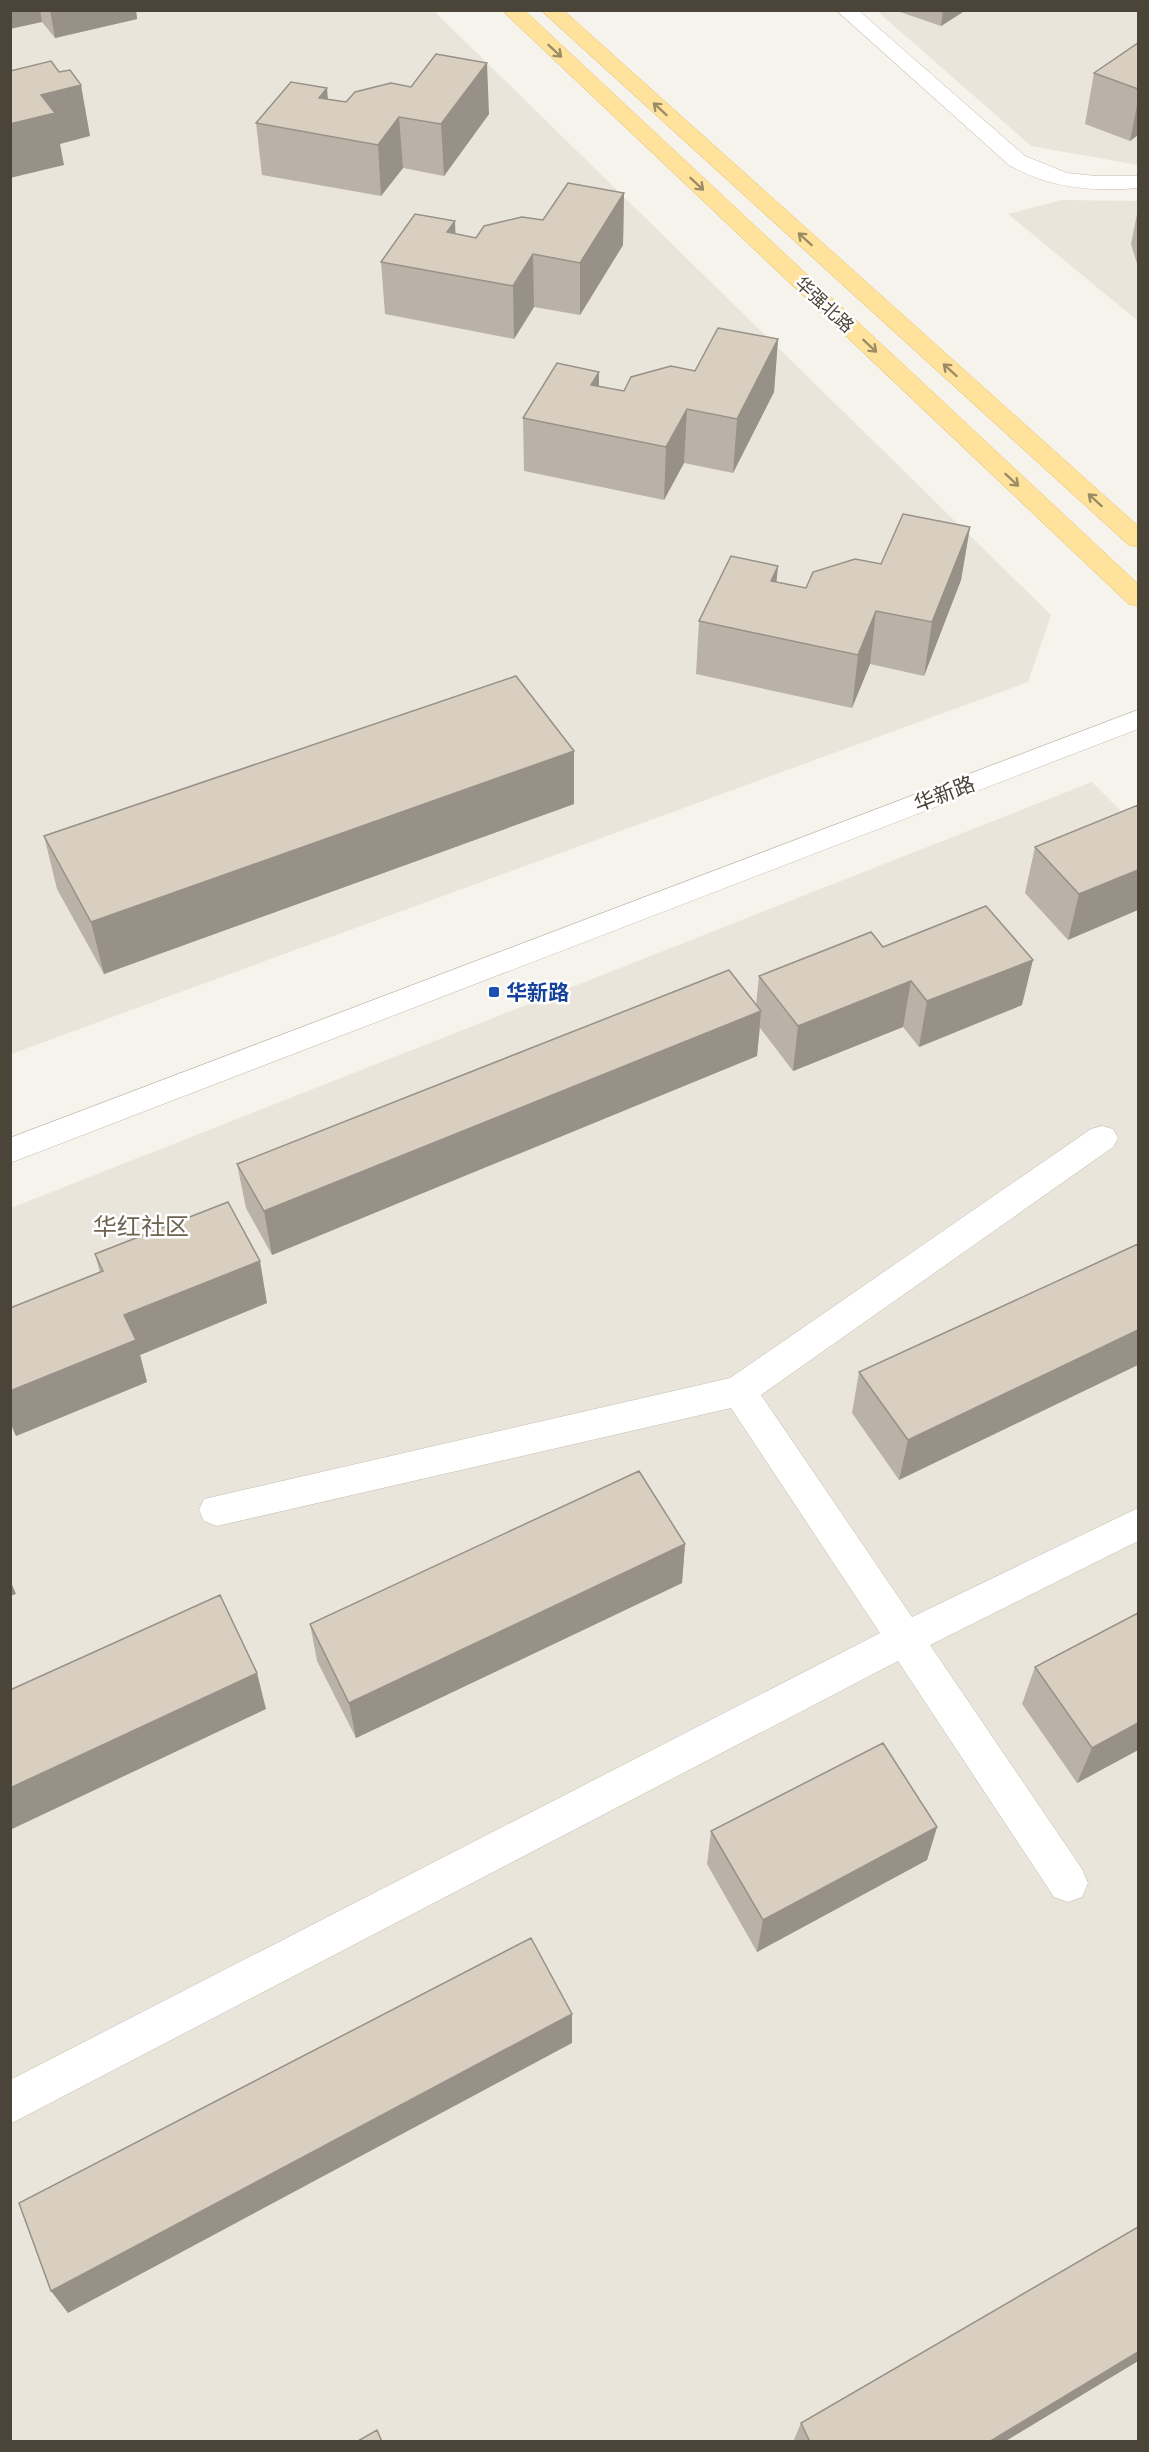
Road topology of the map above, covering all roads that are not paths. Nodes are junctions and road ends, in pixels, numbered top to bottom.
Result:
1 (512, 10) edge
2 (551, 10) edge
3 (846, 10) edge
4 (1138, 183) edge
5 (1138, 539) edge
6 (1138, 598) edge
7 (1138, 719) edge
8 (1102, 1138) dead end
9 (10, 1151) edge
10 (739, 1391) junction
11 (217, 1510) dead end
12 (1138, 1524) edge
13 (905, 1639) junction
14 (1068, 1883) dead end
15 (10, 2103) edge

1 -> 6 main road, 华强北路
5 -> 2 main road, 华强北路
3 - 4 street
7 - 9 street, 华新路
8 - 10 street
10 - 11 street
10 - 13 street
12 - 13 street
13 - 14 street
13 - 15 street

